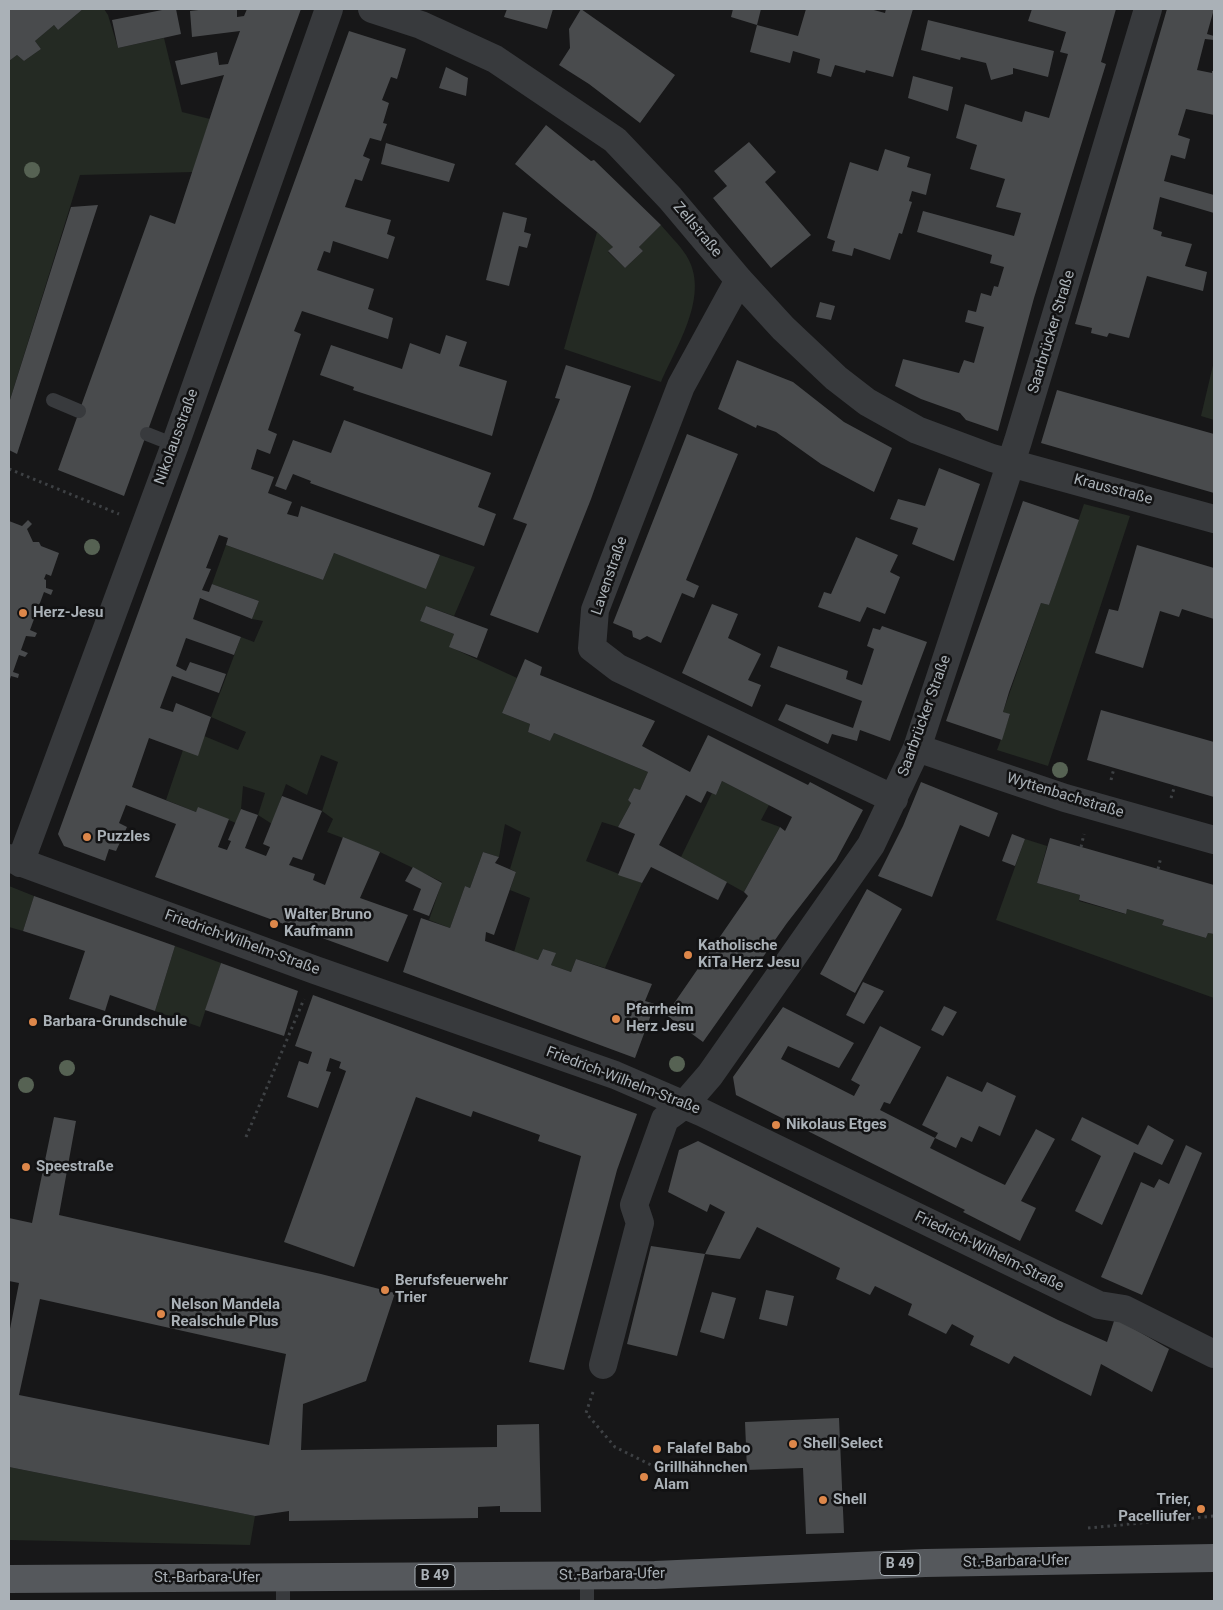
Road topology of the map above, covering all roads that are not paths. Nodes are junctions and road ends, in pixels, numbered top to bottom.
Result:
1 (329, 9) edge
2 (372, 9) edge
3 (1148, 9) edge
4 (739, 280) junction
5 (53, 400) dead end
6 (79, 411) dead end
7 (147, 434) dead end
8 (175, 445) junction
9 (1012, 462) junction
10 (1214, 519) edge
11 (916, 748) junction
12 (894, 799) junction
13 (1214, 840) edge
14 (14, 861) edge
15 (684, 1105) junction
16 (1214, 1354) edge
17 (603, 1366) dead end
18 (1214, 1558) edge
19 (9, 1579) edge
20 (587, 1588) edge
21 (283, 1589) edge

1 - 8 street, Nikolausstraße
2 - 4 street, Zellstraße
3 - 9 street, Saarbrücker Straße
4 - 9 street, Zellstraße
4 - 12 street, Lavenstraße
5 - 6 lane
7 - 8 lane
8 - 14 street, Nikolausstraße
9 - 10 street, Krausstraße
9 - 11 street, Saarbrücker Straße
11 - 12 street, Saarbrücker Straße
11 - 13 street, Wyttenbachstraße
12 - 15 street, Saarbrücker Straße
14 - 15 street, Friedrich-Wilhelm-Straße
15 - 16 street, Friedrich-Wilhelm-Straße
15 - 17 street, Saarbrücker Straße
18 - 20 main road, St.-Barbara-Ufer / B 49
19 - 21 main road, St.-Barbara-Ufer / B 49
20 - 21 main road, St.-Barbara-Ufer / B 49

